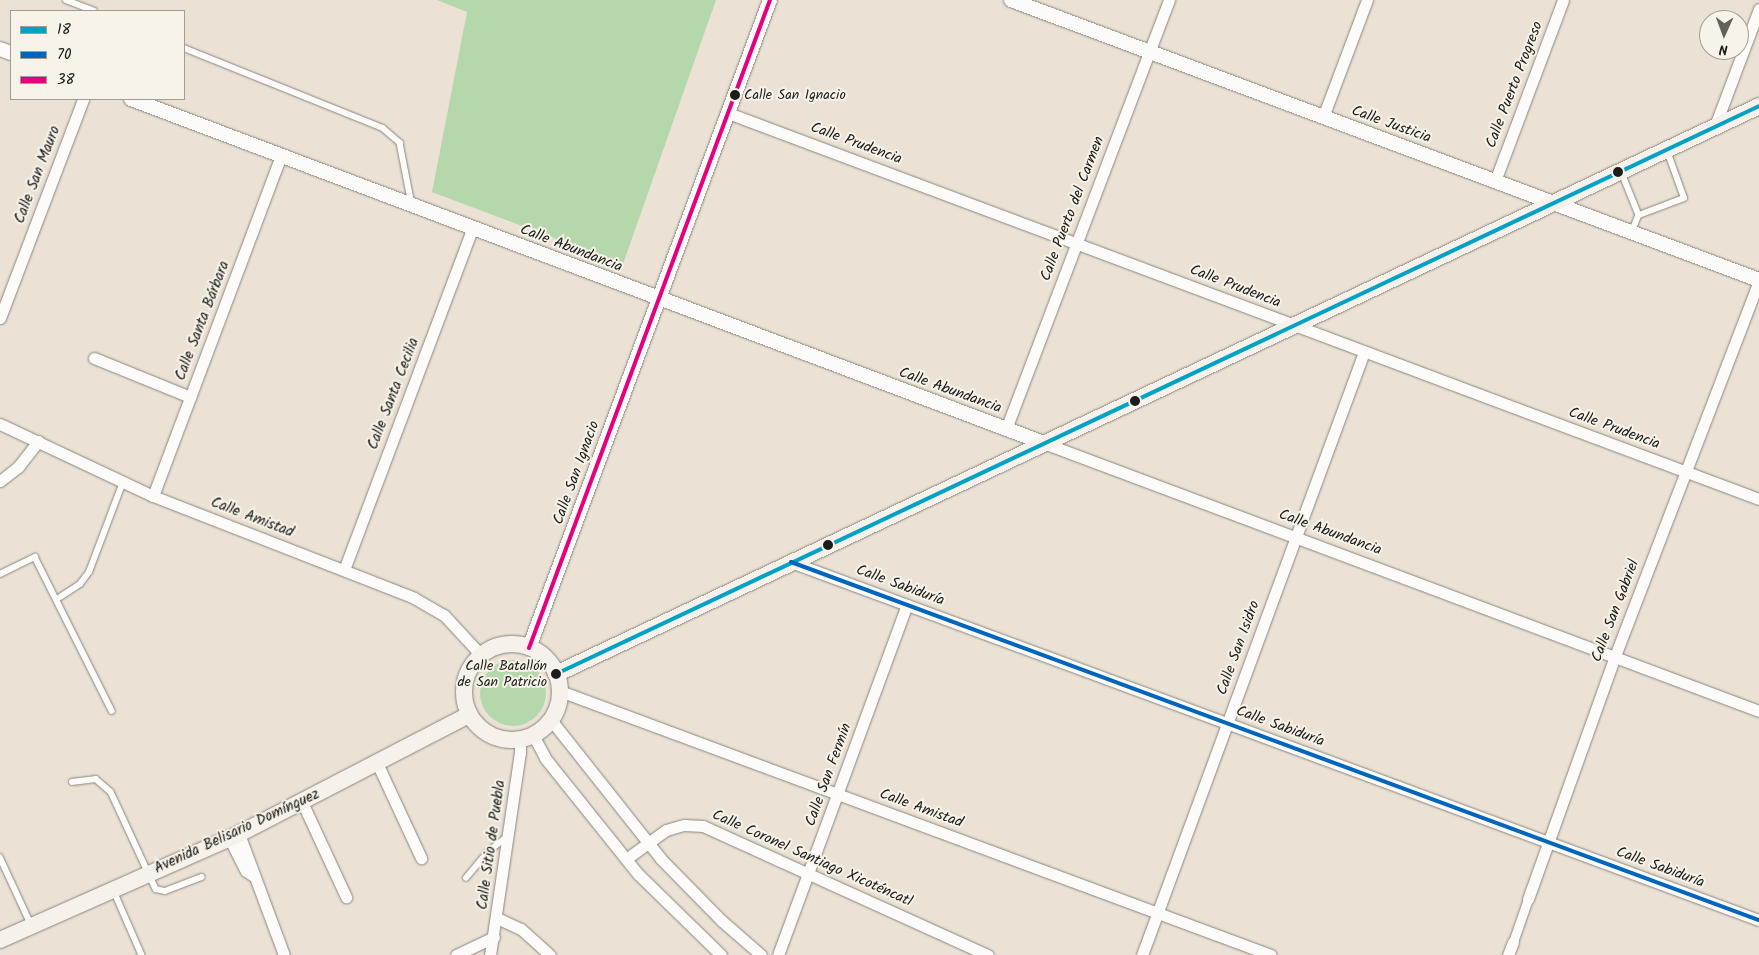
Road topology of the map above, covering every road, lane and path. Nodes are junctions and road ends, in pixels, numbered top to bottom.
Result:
1 (66, 0) edge
2 (770, 0) edge
3 (1011, 0) edge
4 (1169, 0) edge
5 (1367, 0) edge
6 (1563, 0) edge
7 (1759, 9) edge
8 (91, 10) edge
9 (185, 48) edge
10 (1150, 52) junction
11 (83, 100) edge
12 (134, 100) edge
13 (1759, 106) edge
14 (728, 113) junction
15 (1323, 117) junction
16 (1716, 126) junction
17 (1667, 151) junction
18 (281, 156) junction
19 (1622, 171) junction
20 (1495, 181) junction
21 (1553, 203) junction
22 (412, 206) junction
23 (1639, 215) junction
24 (472, 229) junction
25 (1632, 232) junction
26 (1076, 242) junction
27 (1759, 280) edge
28 (659, 300) junction
29 (0, 318) edge
30 (1291, 325) junction
31 (1364, 352) junction
32 (94, 358) dead end
33 (190, 398) junction
34 (0, 424) edge
35 (1006, 429) junction
36 (38, 441) junction
37 (1041, 442) junction
38 (1686, 471) junction
39 (0, 481) edge
40 (123, 482) junction
41 (154, 496) junction
42 (1759, 499) edge
43 (1296, 538) junction
44 (791, 562) junction
45 (344, 570) junction
46 (0, 574) edge
47 (57, 599) junction
48 (908, 605) junction
49 (529, 648) junction
50 (481, 655) junction
51 (1615, 656) junction
52 (556, 674) junction
53 (560, 691) junction
54 (1759, 711) edge
55 (112, 712) dead end
56 (470, 715) junction
57 (551, 720) junction
58 (1227, 724) junction
59 (526, 738) junction
60 (377, 763) junction
61 (72, 782) dead end
62 (838, 794) junction
63 (302, 802) junction
64 (234, 836) junction
65 (508, 836) junction
66 (1548, 842) junction
67 (648, 843) junction
68 (0, 857) edge
69 (421, 858) dead end
70 (626, 859) junction
71 (150, 872) junction
72 (809, 873) junction
73 (201, 877) dead end
74 (466, 878) dead end
75 (114, 891) junction
76 (346, 897) dead end
77 (1528, 899) joint
78 (1157, 912) junction
79 (497, 918) junction
80 (1759, 920) edge
81 (32, 924) junction
82 (494, 937) junction
83 (0, 940) edge
84 (1513, 942) joint
85 (142, 955) edge
86 (284, 955) edge
87 (456, 955) edge
88 (490, 955) edge
89 (550, 955) edge
90 (721, 955) edge
91 (761, 955) edge
92 (778, 955) edge
93 (988, 955) edge
94 (1142, 955) edge
95 (1271, 955) edge
96 (1508, 955) edge

1 - 8 lane
2 - 14 street, Calle San Ignacio
3 - 10 street, Calle Justicia
4 - 10 street, Calle Puerto del Carmen
5 - 15 street
6 - 20 street, Calle Puerto Progreso
7 - 16 street
9 - 22 lane
10 - 15 street, Calle Justicia
10 - 26 street, Calle Puerto del Carmen
11 - 29 street, Calle San Mauro
12 - 18 street, Calle Abundancia
13 - 16 main road
14 - 26 street, Calle Prudencia
14 - 28 street, Calle San Ignacio
15 - 20 street, Calle Justicia
16 - 17 main road
17 - 19 main road
17 - 23 lane
18 - 22 street, Calle Abundancia
18 - 33 street, Calle Santa Bárbara
19 - 21 main road
19 - 23 lane
20 - 21 street, Calle Justicia
21 - 25 street, Calle Justicia
21 - 30 main road
22 - 24 street, Calle Abundancia
23 - 25 lane
24 - 28 street, Calle Abundancia
24 - 45 street, Calle Santa Cecilia
25 - 27 street, Calle Justicia
26 - 30 street, Calle Prudencia
26 - 35 street, Calle Puerto del Carmen
27 - 38 street, Calle San Gabriel
28 - 35 street, Calle Abundancia
28 - 49 street, Calle San Ignacio
30 - 31 street, Calle Prudencia
30 - 37 main road
31 - 38 street, Calle Prudencia
31 - 43 street, Calle San Isidro
32 - 33 street
33 - 41 street, Calle Santa Bárbara
34 - 36 street, Calle Amistad
35 - 37 street, Calle Abundancia
36 - 39 street
36 - 40 street, Calle Amistad
37 - 43 street, Calle Abundancia
37 - 44 main road
38 - 42 street, Calle Prudencia
38 - 51 street, Calle San Gabriel
40 - 41 street, Calle Amistad
40 - 47 lane
41 - 45 street, Calle Amistad
43 - 51 street, Calle Abundancia
43 - 58 street, Calle San Isidro
44 - 48 street, Calle Sabiduría
44 - 52 main road
45 - 50 street, Calle Amistad
46 - 47 lane
47 - 55 lane
48 - 58 street, Calle Sabiduría
48 - 62 street, Calle San Fermín
49 - 50 main road
49 - 52 main road
50 - 56 main road
51 - 54 street, Calle Abundancia
51 - 66 street, Calle San Gabriel
52 - 53 main road
53 - 57 main road
53 - 62 street, Calle Amistad
56 - 59 main road
56 - 60 main road, Avenida Belisario Domínguez
57 - 59 main road
57 - 67 street
58 - 66 street, Calle Sabiduría
58 - 78 street, Calle San Isidro
59 - 65 street, Calle Sitio de Puebla
59 - 70 street
60 - 63 main road, Avenida Belisario Domínguez
60 - 69 street
61 - 71 lane
62 - 72 street, Calle San Fermín
62 - 78 street, Calle Amistad
63 - 64 main road, Avenida Belisario Domínguez
63 - 76 street
64 - 71 main road, Avenida Belisario Domínguez
64 - 86 street
65 - 74 lane
65 - 79 street, Calle Sitio de Puebla
66 - 77 street, Calle San Gabriel
66 - 80 street, Calle Sabiduría
67 - 70 street, Calle Coronel Santiago Xicoténcatl
67 - 72 street, Calle Coronel Santiago Xicoténcatl
67 - 91 street
68 - 81 lane
70 - 90 street
71 - 73 lane
71 - 75 main road, Avenida Belisario Domínguez
72 - 92 street, Calle San Fermín
72 - 93 street, Calle Coronel Santiago Xicoténcatl
75 - 81 main road, Avenida Belisario Domínguez
75 - 85 lane
77 - 84 street, Calle San Gabriel
78 - 94 street, Calle San Isidro
78 - 95 street, Calle Amistad
79 - 82 street, Calle Sitio de Puebla
79 - 89 street
81 - 83 main road, Avenida Belisario Domínguez
82 - 87 street
82 - 88 street, Calle Sitio de Puebla
84 - 96 street, Calle San Gabriel

